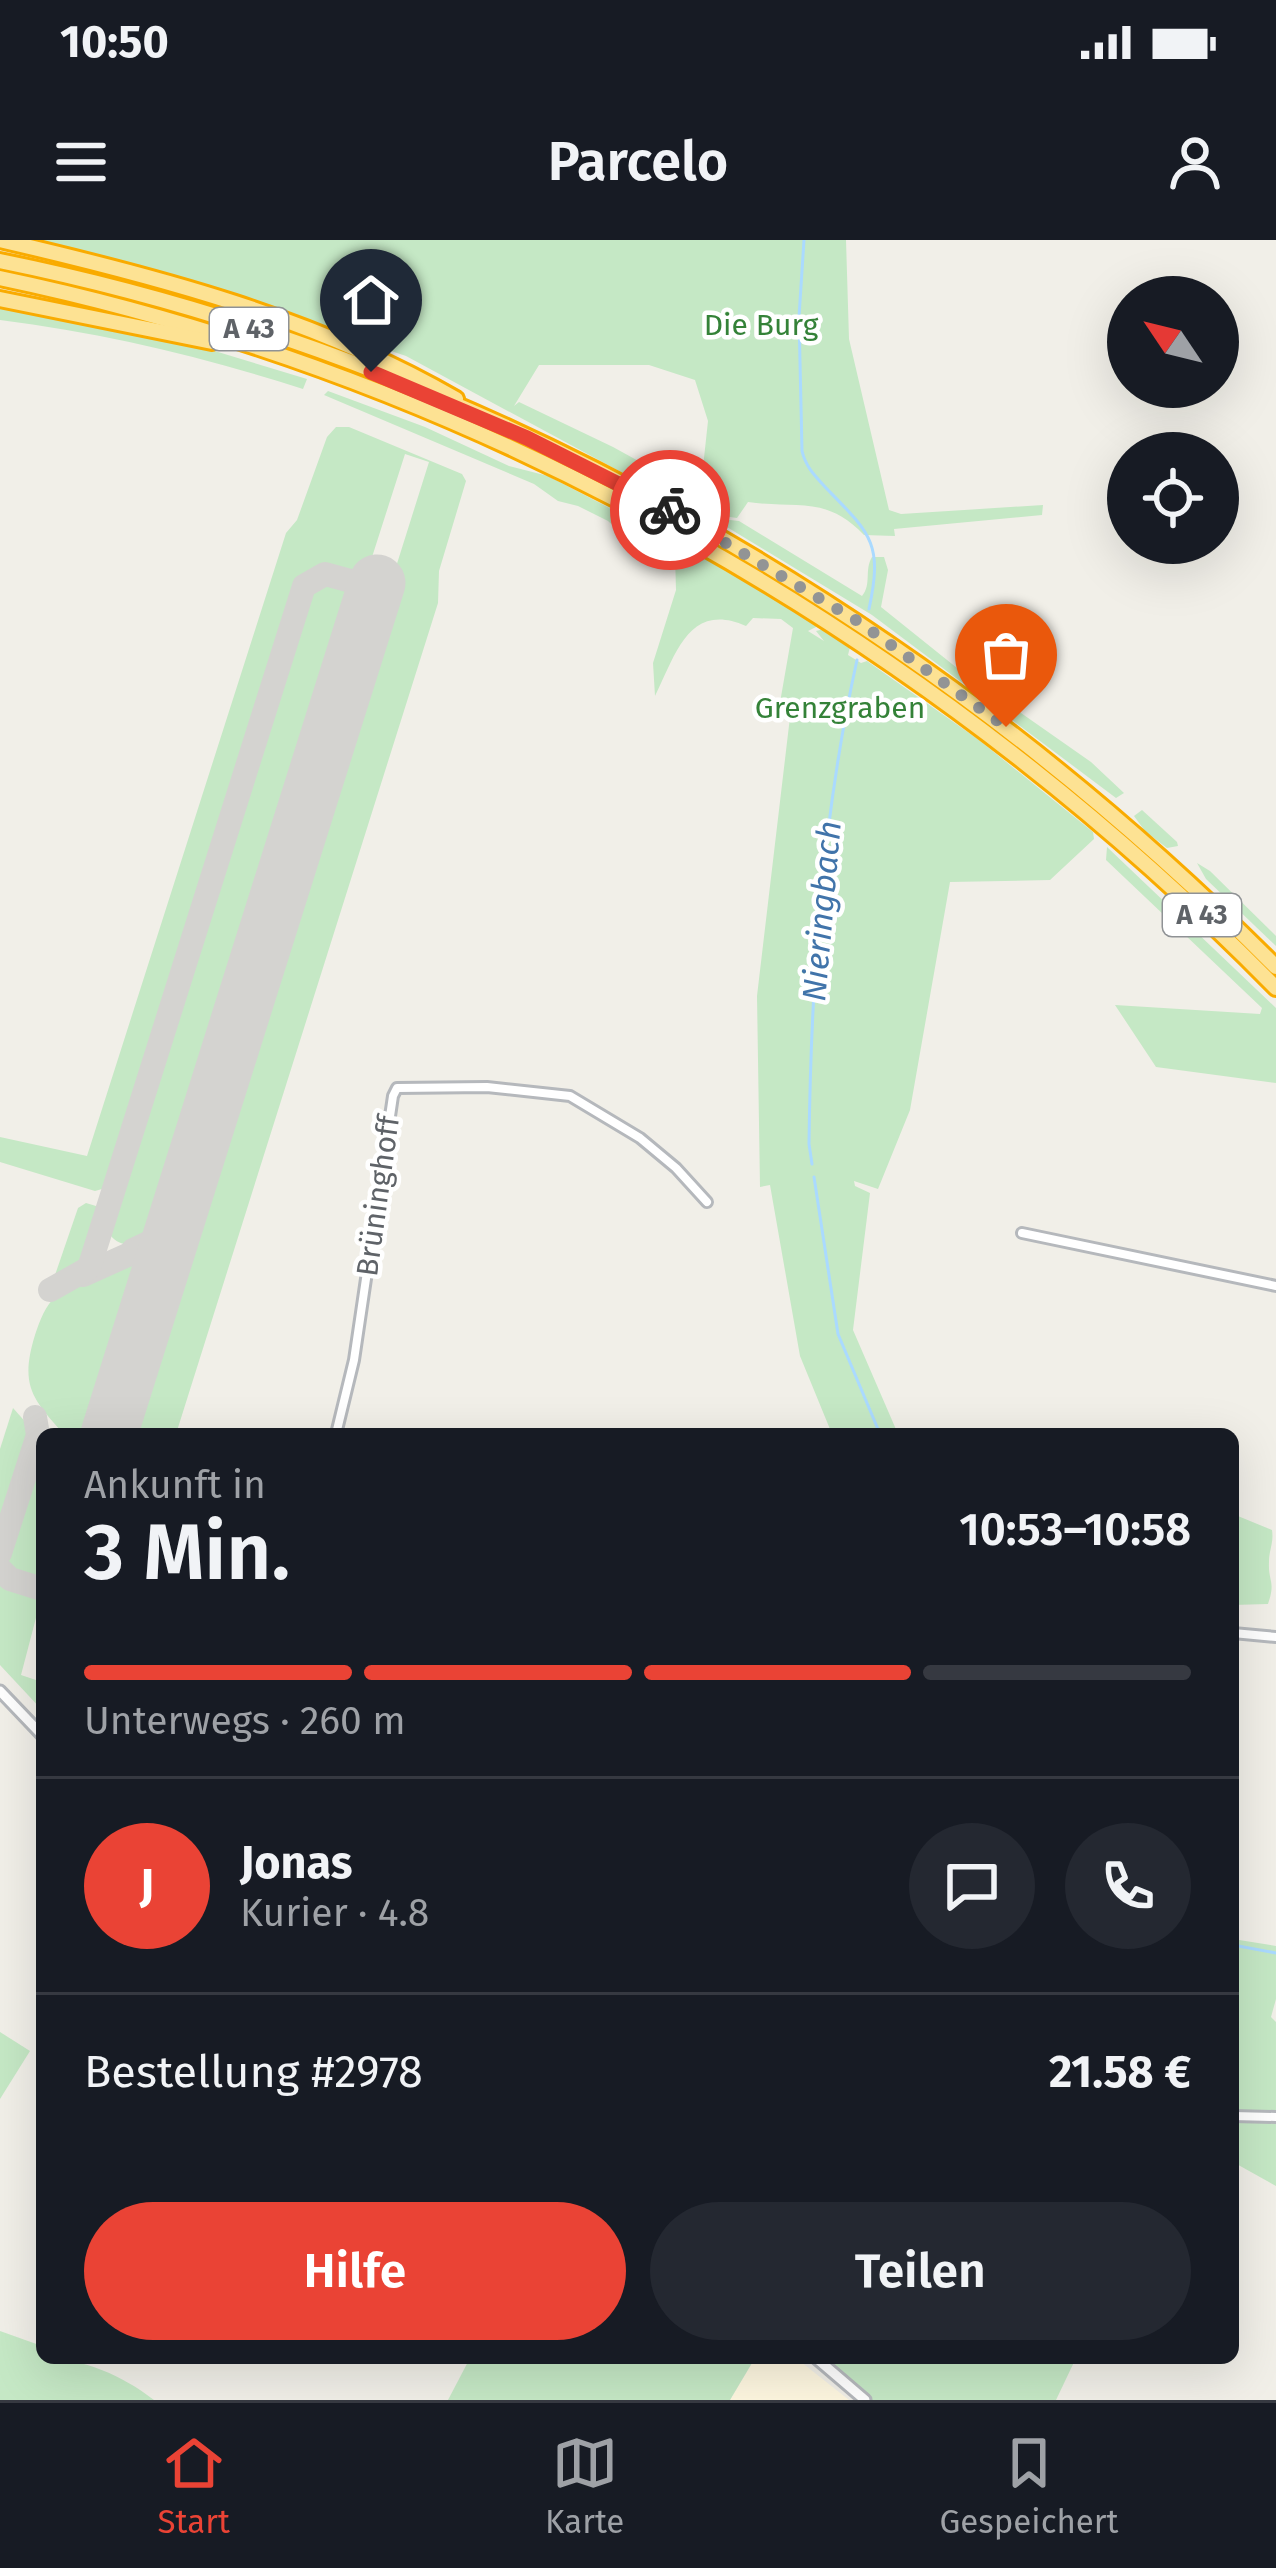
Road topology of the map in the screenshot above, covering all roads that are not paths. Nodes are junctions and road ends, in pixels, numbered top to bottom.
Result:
1 (0, 240) edge
2 (0, 261) edge
3 (0, 278) edge
4 (0, 299) edge
5 (253, 347) junction
6 (490, 422) junction
7 (1276, 967) edge
8 (1276, 988) edge
9 (707, 1202) dead end
10 (1022, 1233) dead end
11 (1276, 1286) edge
12 (337, 1428) edge
13 (1239, 1634) edge
14 (1276, 1637) edge
15 (0, 1691) edge
16 (36, 1729) edge
17 (1239, 2116) edge
18 (1276, 2117) edge
19 (826, 2364) edge
20 (865, 2400) edge

1 - 6 highway
2 - 6 highway, A 43
3 - 5 highway, A 43
4 - 5 highway
5 - 8 highway, A 43
6 - 7 highway, A 43
9 - 12 street, Brüninghoff
10 - 11 street
13 - 14 street
15 - 16 street
17 - 18 street
19 - 20 street

